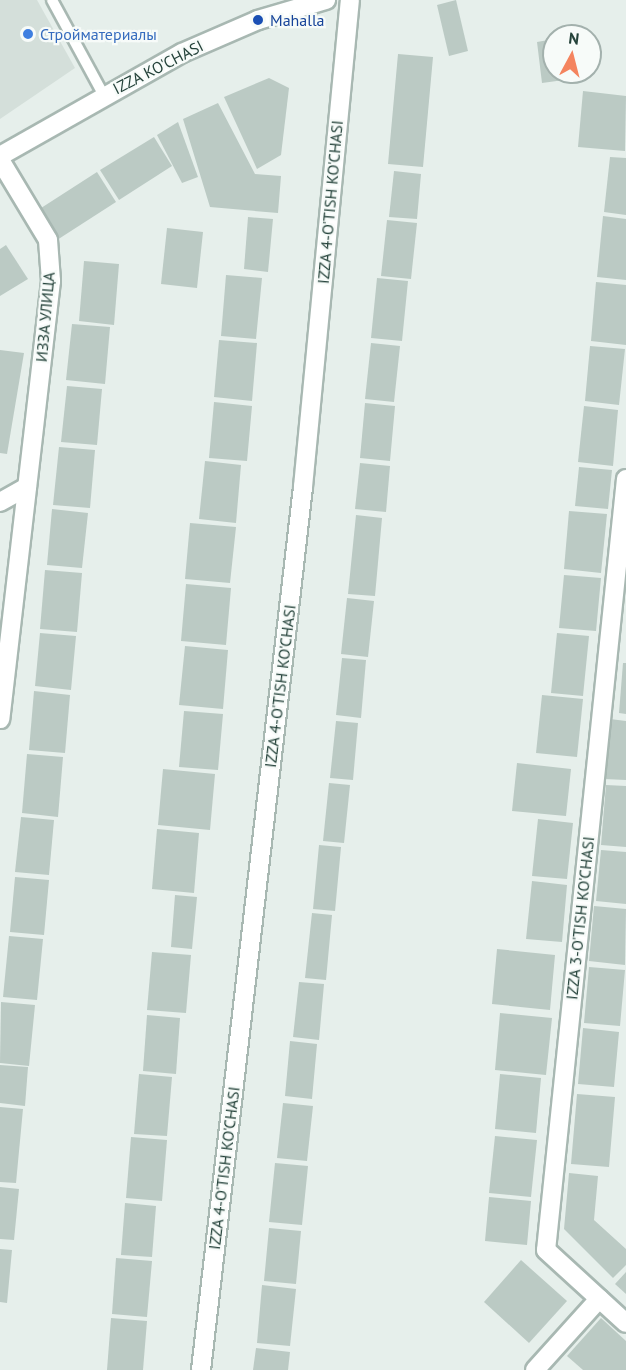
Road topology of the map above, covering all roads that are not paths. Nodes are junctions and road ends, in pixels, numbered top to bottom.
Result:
1 (52, 0) edge
2 (326, 0) edge
3 (350, 0) edge
4 (103, 94) junction
5 (0, 158) edge
6 (626, 479) edge
7 (27, 487) junction
8 (0, 502) edge
9 (0, 719) edge
10 (598, 1299) junction
11 (626, 1323) edge
12 (201, 1370) edge
13 (535, 1370) edge

1 - 4 lane
2 - 4 street, IZZA KO'CHASI
3 - 12 street, IZZA 4-O'TISH KO'CHASI
4 - 5 street, IZZA KO'CHASI
5 - 7 street, ИЗЗА УЛИЦА
6 - 10 street, IZZA 3-O'TISH KO'CHASI
7 - 8 street
7 - 9 street, ИЗЗА УЛИЦА
10 - 11 street, IZZA 3-O'TISH KO'CHASI
10 - 13 street

